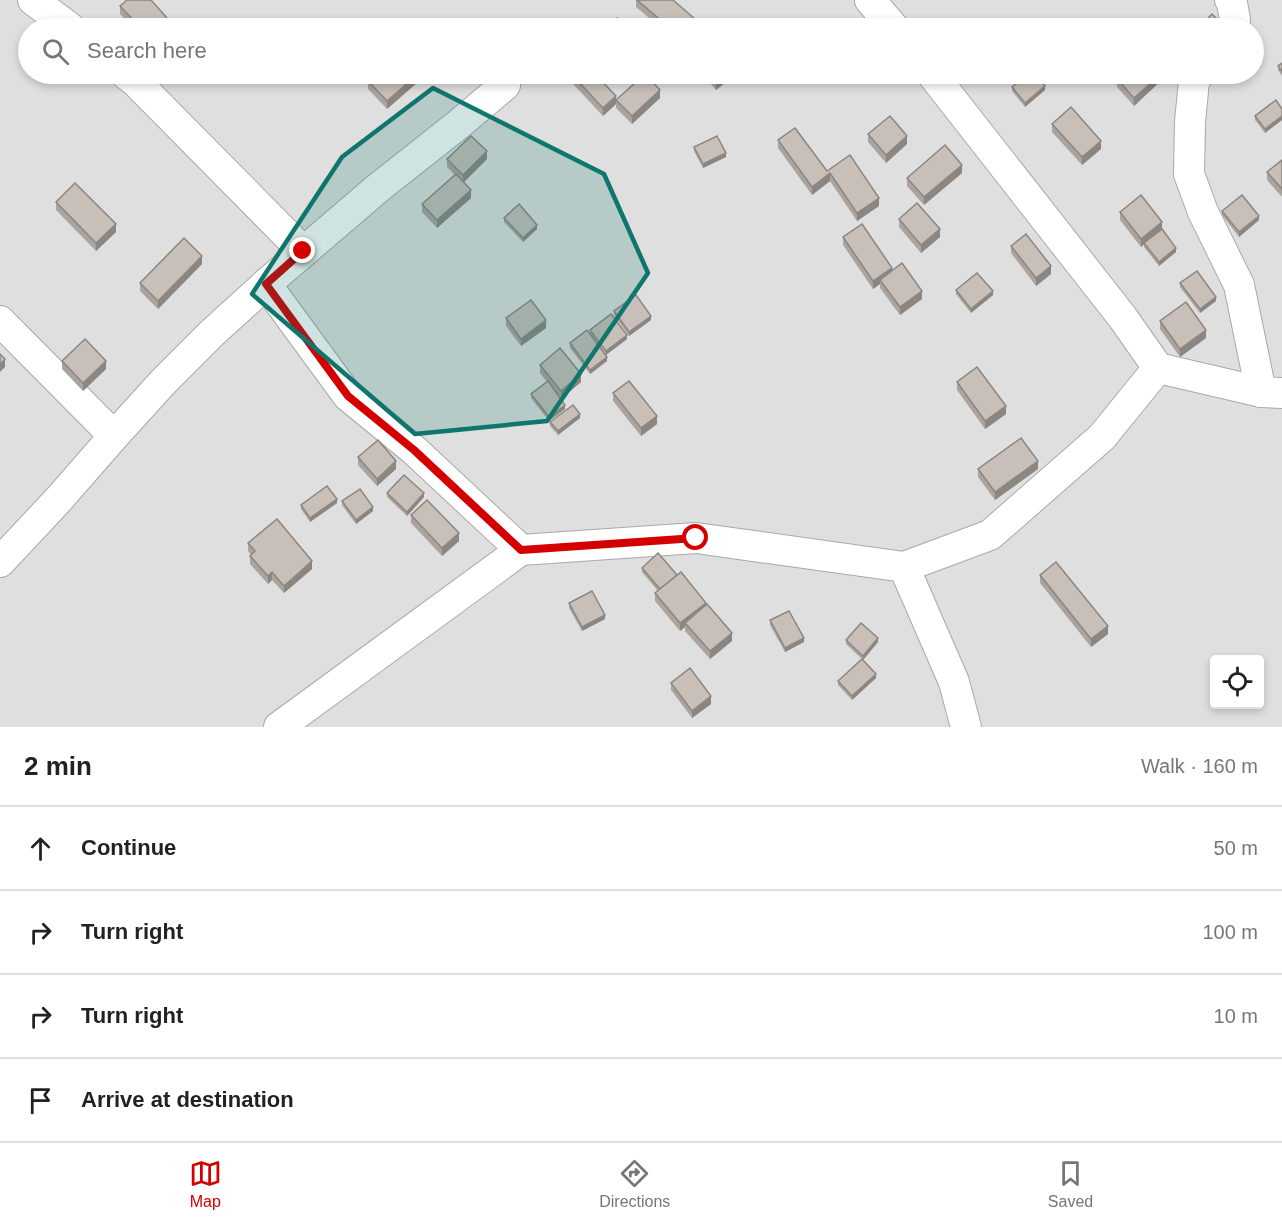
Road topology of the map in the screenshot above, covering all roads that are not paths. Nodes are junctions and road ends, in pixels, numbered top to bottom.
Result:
1 (33, 0) edge
2 (870, 0) edge
3 (1230, 0) edge
4 (57, 18) edge
5 (885, 18) edge
6 (1235, 18) edge
7 (138, 84) edge
8 (940, 84) edge
9 (1194, 84) edge
10 (505, 85) dead end
11 (303, 251) junction
12 (266, 284) junction
13 (0, 321) edge
14 (1158, 368) junction
15 (1271, 392) edge
16 (114, 436) junction
17 (521, 550) junction
18 (0, 562) edge
19 (904, 567) junction
20 (279, 727) edge
21 (966, 727) edge

1 - 4 street
2 - 5 street
3 - 6 street
7 - 11 street
8 - 14 street
9 - 15 street
10 - 11 street
11 - 12 street
12 - 16 street
12 - 17 street
13 - 16 street
14 - 15 street
14 - 19 street
16 - 18 street
17 - 19 street
17 - 20 street
19 - 21 street

